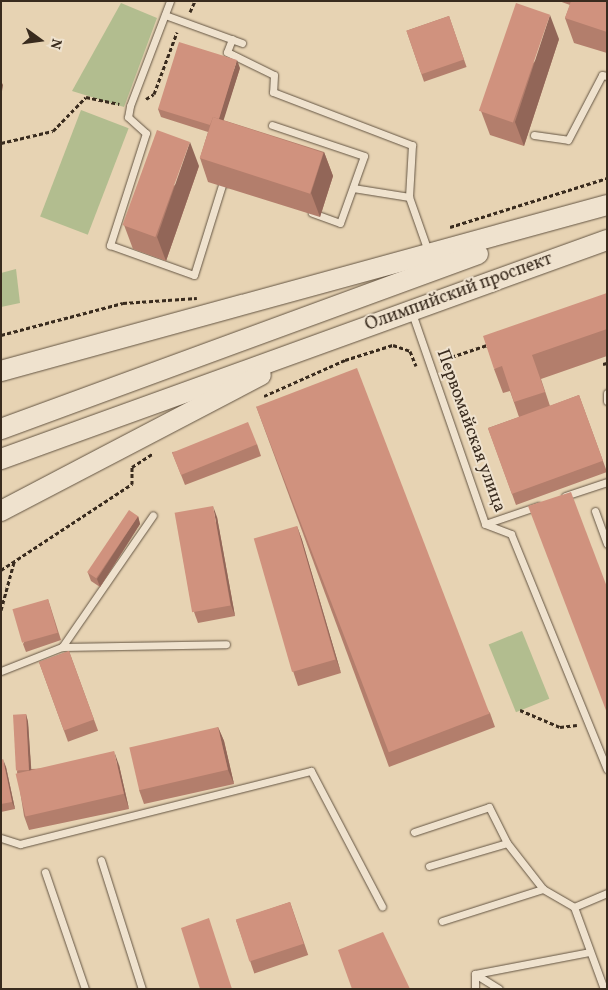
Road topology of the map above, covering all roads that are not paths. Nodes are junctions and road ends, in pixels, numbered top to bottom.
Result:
1 (170, 1) edge
2 (165, 15) junction
3 (232, 39) junction
4 (242, 43) dead end
5 (607, 76) edge
6 (272, 125) dead end
7 (534, 135) dead end
8 (232, 185) edge
9 (353, 188) junction
10 (409, 196) junction
11 (607, 205) edge
12 (304, 210) edge
13 (554, 222) junction
14 (607, 240) edge
15 (430, 256) junction
16 (411, 310) junction
17 (311, 347) junction
18 (1, 371) edge
19 (607, 393) edge
20 (607, 401) edge
21 (1, 429) edge
22 (1, 459) edge
23 (607, 482) edge
24 (560, 498) edge
25 (550, 501) edge
26 (1, 511) edge
27 (594, 511) dead end
28 (153, 514) dead end
29 (485, 524) junction
30 (607, 544) edge
31 (226, 644) dead end
32 (62, 648) junction
33 (1, 671) edge
34 (607, 769) edge
35 (414, 832) dead end
36 (1, 838) edge
37 (506, 842) junction
38 (101, 860) dead end
39 (429, 866) dead end
40 (45, 872) dead end
41 (543, 889) junction
42 (607, 893) edge
43 (382, 906) dead end
44 (574, 907) junction
45 (442, 921) dead end
46 (589, 952) junction
47 (475, 974) junction
48 (85, 989) edge
49 (142, 989) edge
50 (476, 989) edge
51 (499, 989) edge
52 (604, 989) edge

1 - 2 lane
2 - 3 lane
2 - 8 lane
3 - 4 lane
3 - 10 lane
5 - 7 lane
6 - 9 lane
9 - 10 lane
9 - 12 lane
10 - 15 lane
11 - 13 main road
13 - 15 main road
13 - 21 main road
14 - 16 main road, Олимпийский проспект
15 - 18 main road
16 - 17 main road, Олимпийский проспект
16 - 29 lane, Первомайская улица
17 - 22 main road
17 - 26 main road
19 - 20 lane
23 - 24 lane
25 - 29 lane
27 - 30 lane
28 - 32 lane
29 - 34 lane, Первомайская улица
31 - 32 lane
32 - 33 lane
35 - 37 lane
36 - 43 lane
37 - 39 lane
37 - 41 lane
38 - 49 lane
40 - 48 lane
41 - 44 lane
41 - 45 lane
42 - 44 lane
44 - 46 lane
46 - 47 lane
46 - 52 lane
47 - 50 lane
47 - 51 lane

